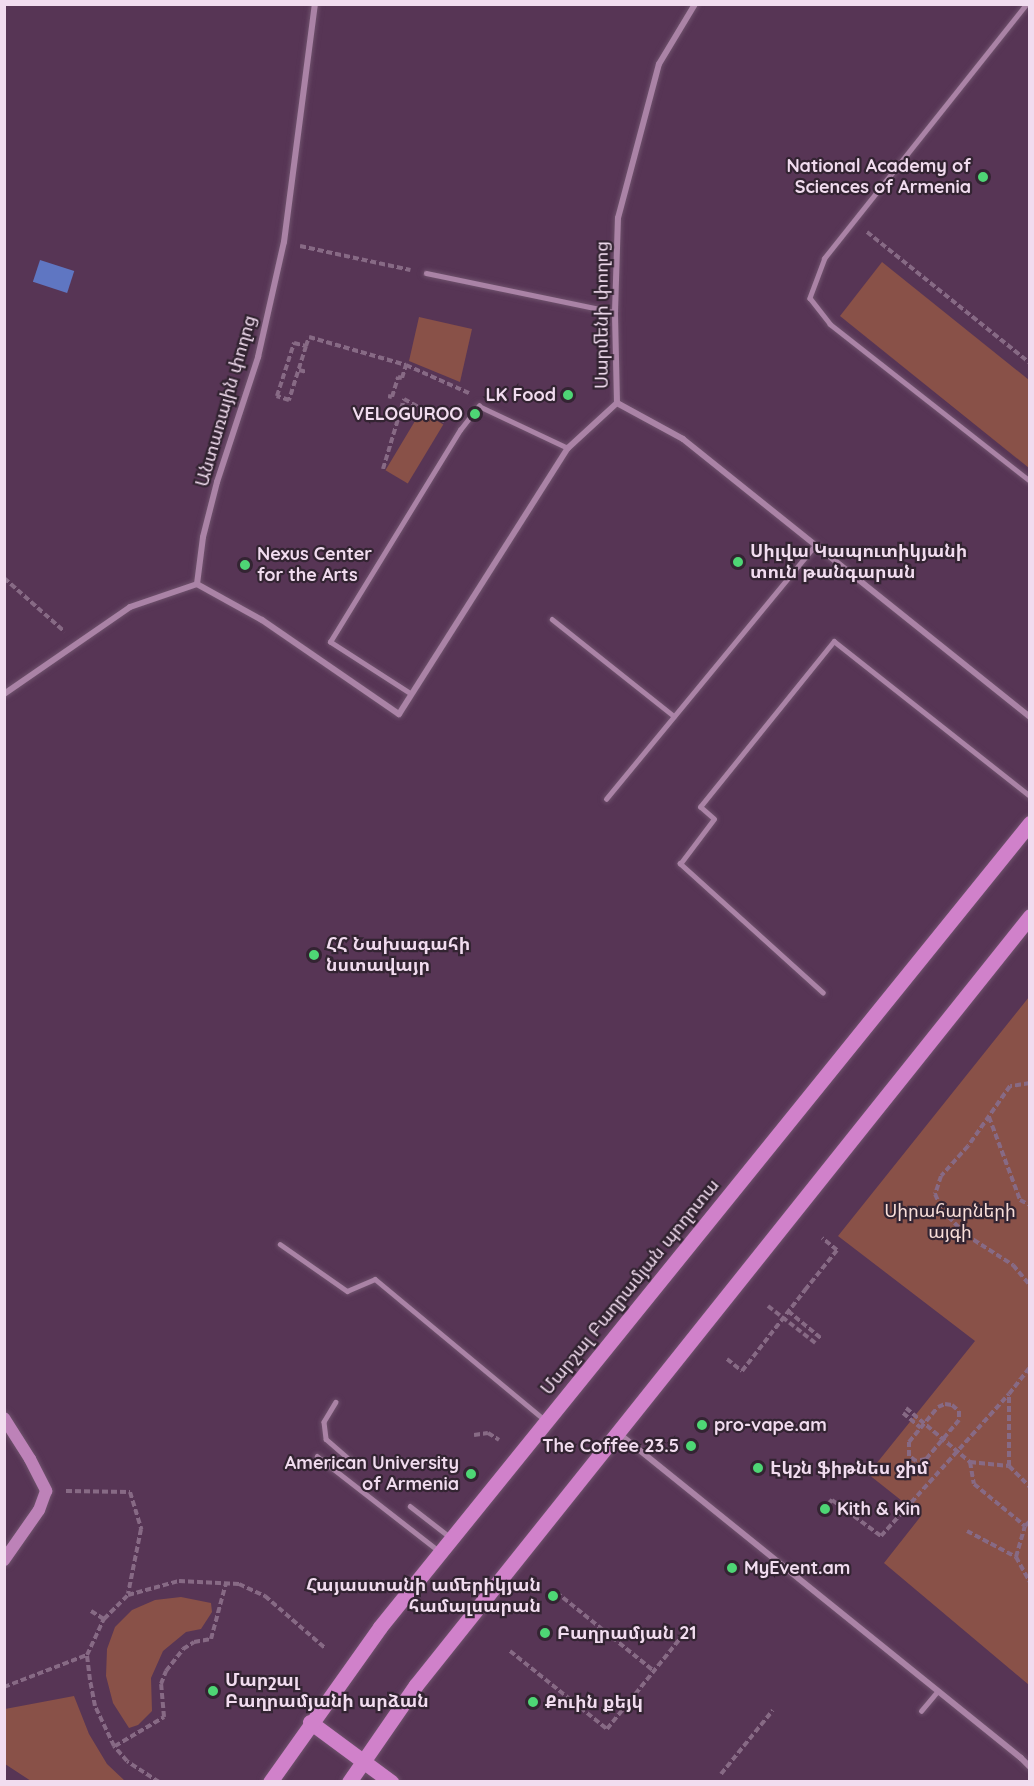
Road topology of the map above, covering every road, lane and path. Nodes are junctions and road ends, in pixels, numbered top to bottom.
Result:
1 (315, 4) edge
2 (695, 4) edge
3 (1027, 4) edge
4 (854, 222) junction
5 (284, 242) junction
6 (426, 273) joint
7 (615, 312) junction
8 (306, 346) junction
9 (1029, 363) edge
10 (406, 364) junction
11 (298, 370) junction
12 (307, 372) dead end
13 (464, 391) dead end
14 (388, 396) dead end
15 (617, 403) junction
16 (448, 423) dead end
17 (568, 448) junction
18 (383, 469) dead end
19 (1029, 481) edge
20 (814, 547) junction
21 (4, 578) edge
22 (197, 584) junction
23 (552, 619) dead end
24 (76, 642) junction
25 (4, 694) edge
26 (411, 694) junction
27 (674, 716) junction
28 (1029, 717) edge
29 (1029, 796) edge
30 (606, 799) dead end
31 (1029, 823) edge
32 (1029, 916) edge
33 (823, 993) dead end
34 (1029, 1083) edge
35 (989, 1116) junction
36 (1029, 1205) edge
37 (822, 1238) dead end
38 (280, 1244) dead end
39 (1029, 1285) edge
40 (768, 1306) dead end
41 (788, 1311) junction
42 (822, 1339) dead end
43 (818, 1345) dead end
44 (727, 1359) dead end
45 (1029, 1367) edge
46 (1009, 1394) junction
47 (336, 1402) dead end
48 (906, 1408) dead end
49 (903, 1413) dead end
50 (4, 1418) edge
51 (547, 1422) junction
52 (923, 1426) junction
53 (617, 1432) junction
54 (474, 1435) dead end
55 (499, 1440) dead end
56 (944, 1440) junction
57 (957, 1452) junction
58 (317, 1456) dead end
59 (351, 1461) dead end
60 (970, 1462) junction
61 (1009, 1466) junction
62 (1029, 1487) edge
63 (46, 1491) junction
64 (828, 1503) dead end
65 (410, 1506) dead end
66 (1029, 1521) edge
67 (1025, 1526) junction
68 (968, 1531) dead end
69 (452, 1538) junction
70 (441, 1552) junction
71 (1016, 1557) junction
72 (4, 1560) edge
73 (1029, 1582) edge
74 (226, 1583) junction
75 (556, 1592) dead end
76 (128, 1595) junction
77 (91, 1611) dead end
78 (104, 1619) junction
79 (682, 1636) dead end
80 (325, 1648) dead end
81 (510, 1651) dead end
82 (87, 1655) junction
83 (654, 1671) junction
84 (4, 1688) edge
85 (938, 1691) junction
86 (773, 1710) dead end
87 (921, 1711) dead end
88 (310, 1722) junction
89 (114, 1746) junction
90 (364, 1761) junction
91 (1029, 1767) edge
92 (721, 1774) dead end
93 (351, 1781) edge
94 (159, 1782) edge
95 (270, 1782) edge
96 (391, 1782) edge

1 - 5 street, Անտառային փողոց
2 - 7 street, Սարմենի փողոց
3 - 4 lane
4 - 9 path
4 - 19 lane
5 - 6 path
5 - 22 street, Անտառային փողոց
6 - 7 lane
7 - 15 street, Սարմենի փողոց
8 - 10 path
8 - 11 path
8 - 11 path
10 - 13 path
10 - 14 path
11 - 12 path
15 - 17 street, Սարմենի փողոց
15 - 20 street
16 - 18 path
17 - 26 street, Սարմենի փողոց
17 - 26 lane
20 - 27 lane
20 - 28 street
21 - 24 path
22 - 24 street
22 - 26 street, Սարմենի փողոց
23 - 27 lane
24 - 25 street
27 - 30 lane
29 - 33 lane
31 - 51 main road, Մարշալ Բաղրամյան պողոտա
32 - 53 main road
34 - 35 path
35 - 36 path
35 - 39 path
37 - 41 path
38 - 51 lane
40 - 43 path, bridge
41 - 42 path
41 - 44 path
45 - 46 path
46 - 57 path
46 - 61 path
47 - 59 lane
48 - 52 path
49 - 52 path
50 - 63 street
51 - 69 main road, Մարշալ Բաղրամյան պողոտա
52 - 56 path
52 - 56 path
52 - 56 path
53 - 85 street
53 - 90 main road
54 - 55 path
56 - 57 path
57 - 60 path
57 - 64 path
58 - 70 lane
60 - 61 path
60 - 67 path
61 - 62 path
63 - 72 street
63 - 76 path
65 - 69 lane
66 - 67 path
67 - 71 path
68 - 71 path
69 - 70 main road, Մարշալ Բաղրամյան պողոտա
70 - 88 main road, Մարշալ Բաղրամյան պողոտա
71 - 73 path
74 - 76 path
74 - 80 path
74 - 89 path
75 - 83 path
76 - 78 path
77 - 78 path
78 - 82 path
79 - 83 path
81 - 83 path
82 - 84 path
82 - 89 path
85 - 87 lane
85 - 91 street
86 - 92 path
88 - 90 main road
88 - 95 main road, Մարշալ Բաղրամյան պողոտա
89 - 94 path
90 - 93 main road
90 - 96 main road

